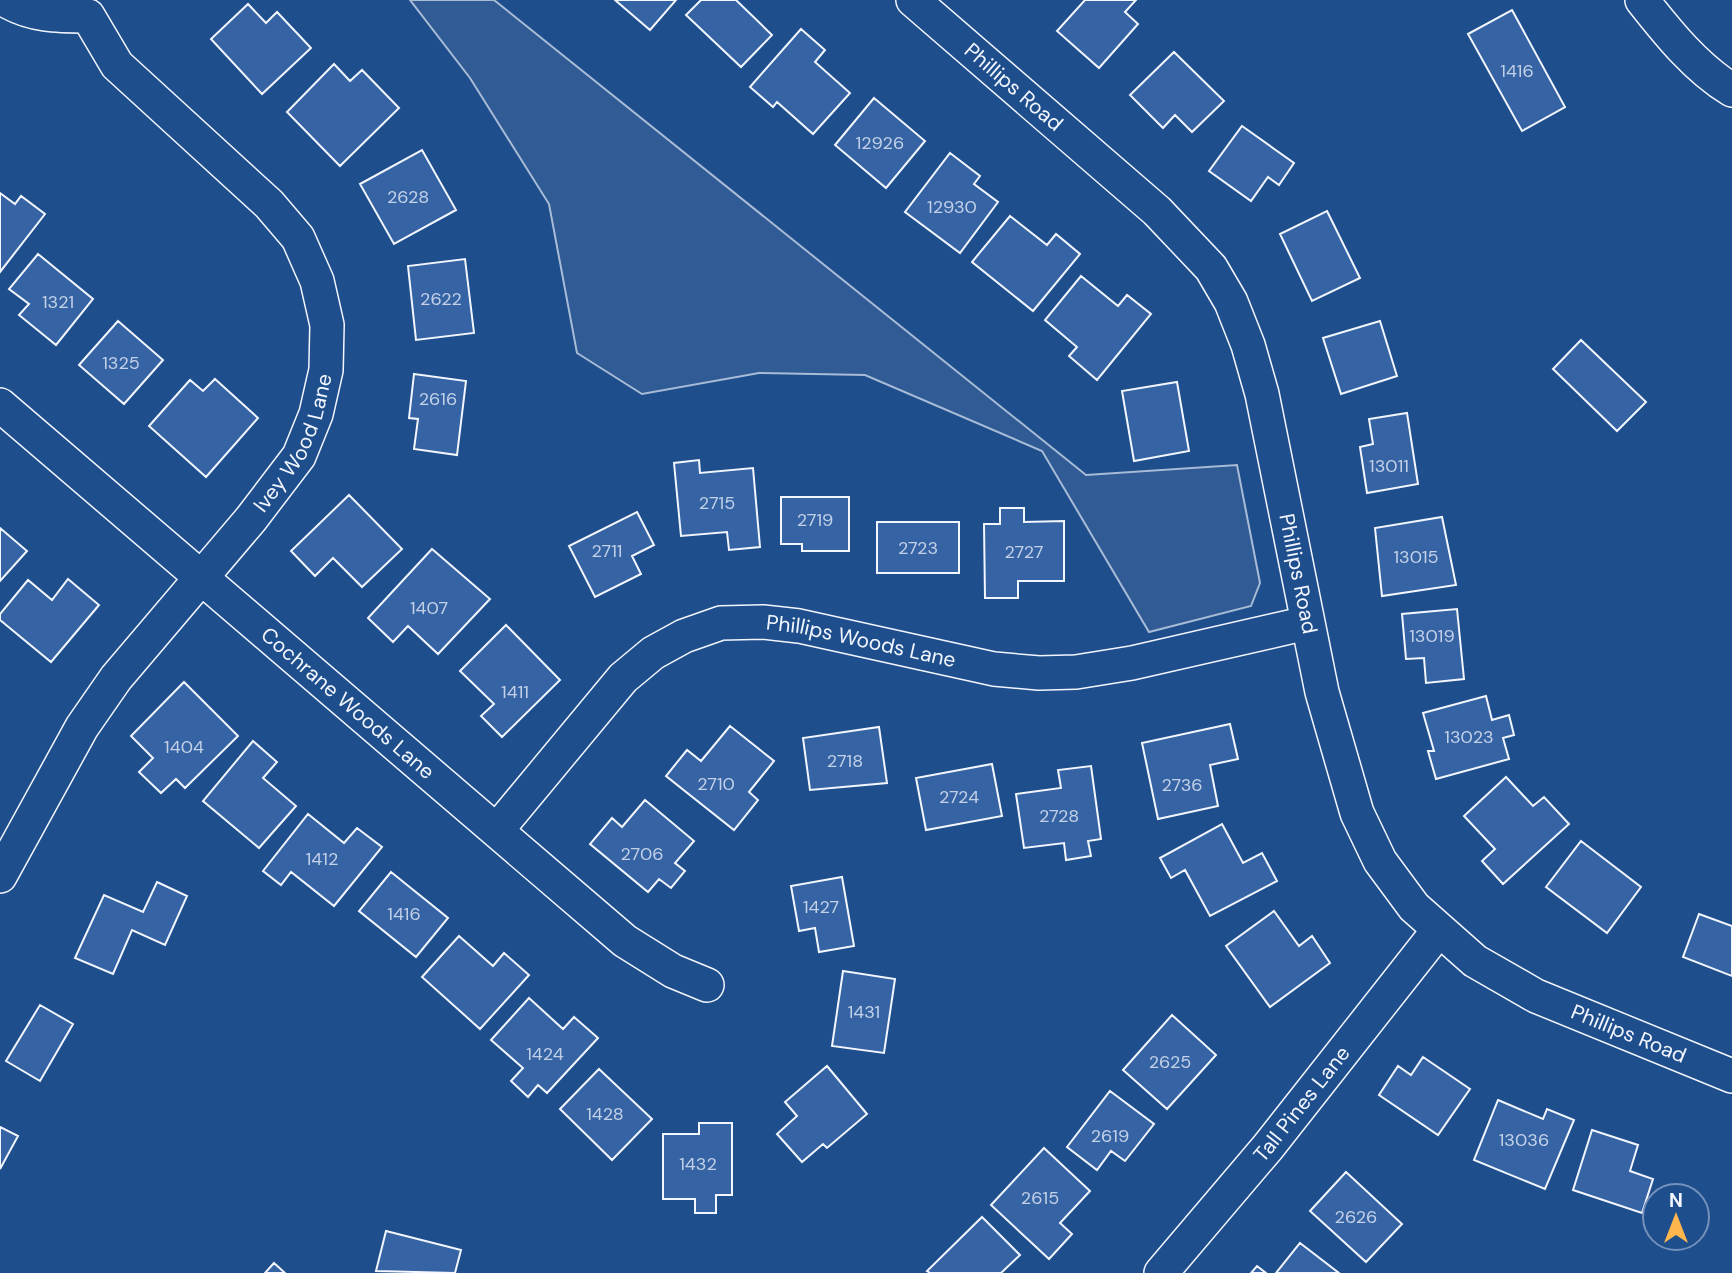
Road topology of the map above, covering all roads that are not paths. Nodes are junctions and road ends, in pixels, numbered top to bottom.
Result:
1 (5, 0) edge
2 (913, 0) edge
3 (1642, 0) edge
4 (1732, 90) edge
5 (0, 405) edge
6 (201, 577) junction
7 (1307, 622) junction
8 (497, 830) junction
9 (0, 876) edge
10 (1438, 931) junction
11 (708, 985) dead end
12 (1732, 1076) edge
13 (1161, 1273) edge

1 - 6 street, Ivey Wood Lane
2 - 7 street, Phillips Road
3 - 4 street
5 - 6 street, Cochrane Woods Lane
6 - 8 street, Cochrane Woods Lane
6 - 9 street, Ivey Wood Lane
7 - 8 street, Phillips Woods Lane
7 - 10 street, Phillips Road
8 - 11 street, Cochrane Woods Lane
10 - 12 street, Phillips Road
10 - 13 street, Tall Pines Lane

